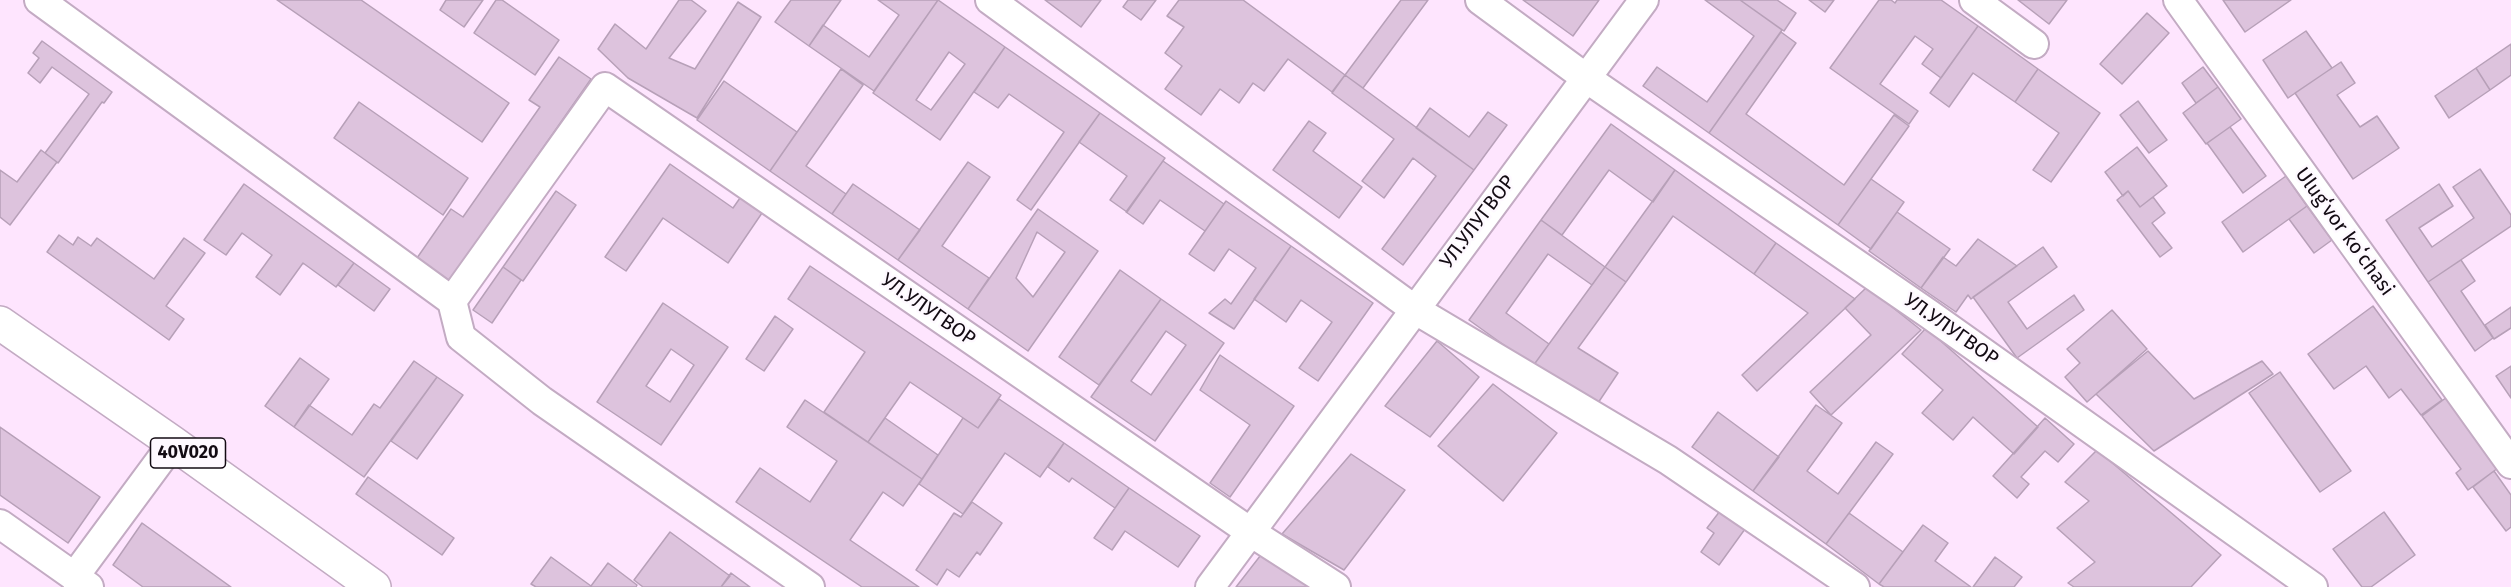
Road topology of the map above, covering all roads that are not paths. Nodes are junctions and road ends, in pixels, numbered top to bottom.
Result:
1 (39, 0) edge
2 (990, 0) edge
3 (1480, 0) edge
4 (1644, 0) edge
5 (1974, 0) edge
6 (2178, 0) edge
7 (2034, 44) dead end
8 (1586, 78) junction
9 (452, 301) junction
10 (1414, 309) junction
11 (0, 324) edge
12 (173, 442) junction
13 (2511, 464) edge
14 (0, 524) edge
15 (1252, 533) junction
16 (81, 582) edge
17 (374, 587) edge
18 (810, 587) edge
19 (1210, 587) edge
20 (1336, 587) edge
21 (1855, 587) edge
22 (2313, 587) edge

1 - 9 street
2 - 10 street
3 - 8 street, УЛ.УЛУГВОР
4 - 8 street, УЛ.УЛУГВОР
5 - 7 street
6 - 13 street, Ulugʻvor koʻchasi
8 - 10 street, УЛ.УЛУГВОР
8 - 22 street, УЛ.УЛУГВОР
9 - 15 street, УЛ.УЛУГВОР
9 - 18 street
10 - 15 street, УЛ.УЛУГВОР
10 - 21 street
11 - 12 main road, 40V020
12 - 16 street
12 - 17 main road, 40V020
14 - 16 street
15 - 19 street, УЛ.УЛУГВОР
15 - 20 street, УЛ.УЛУГВОР

